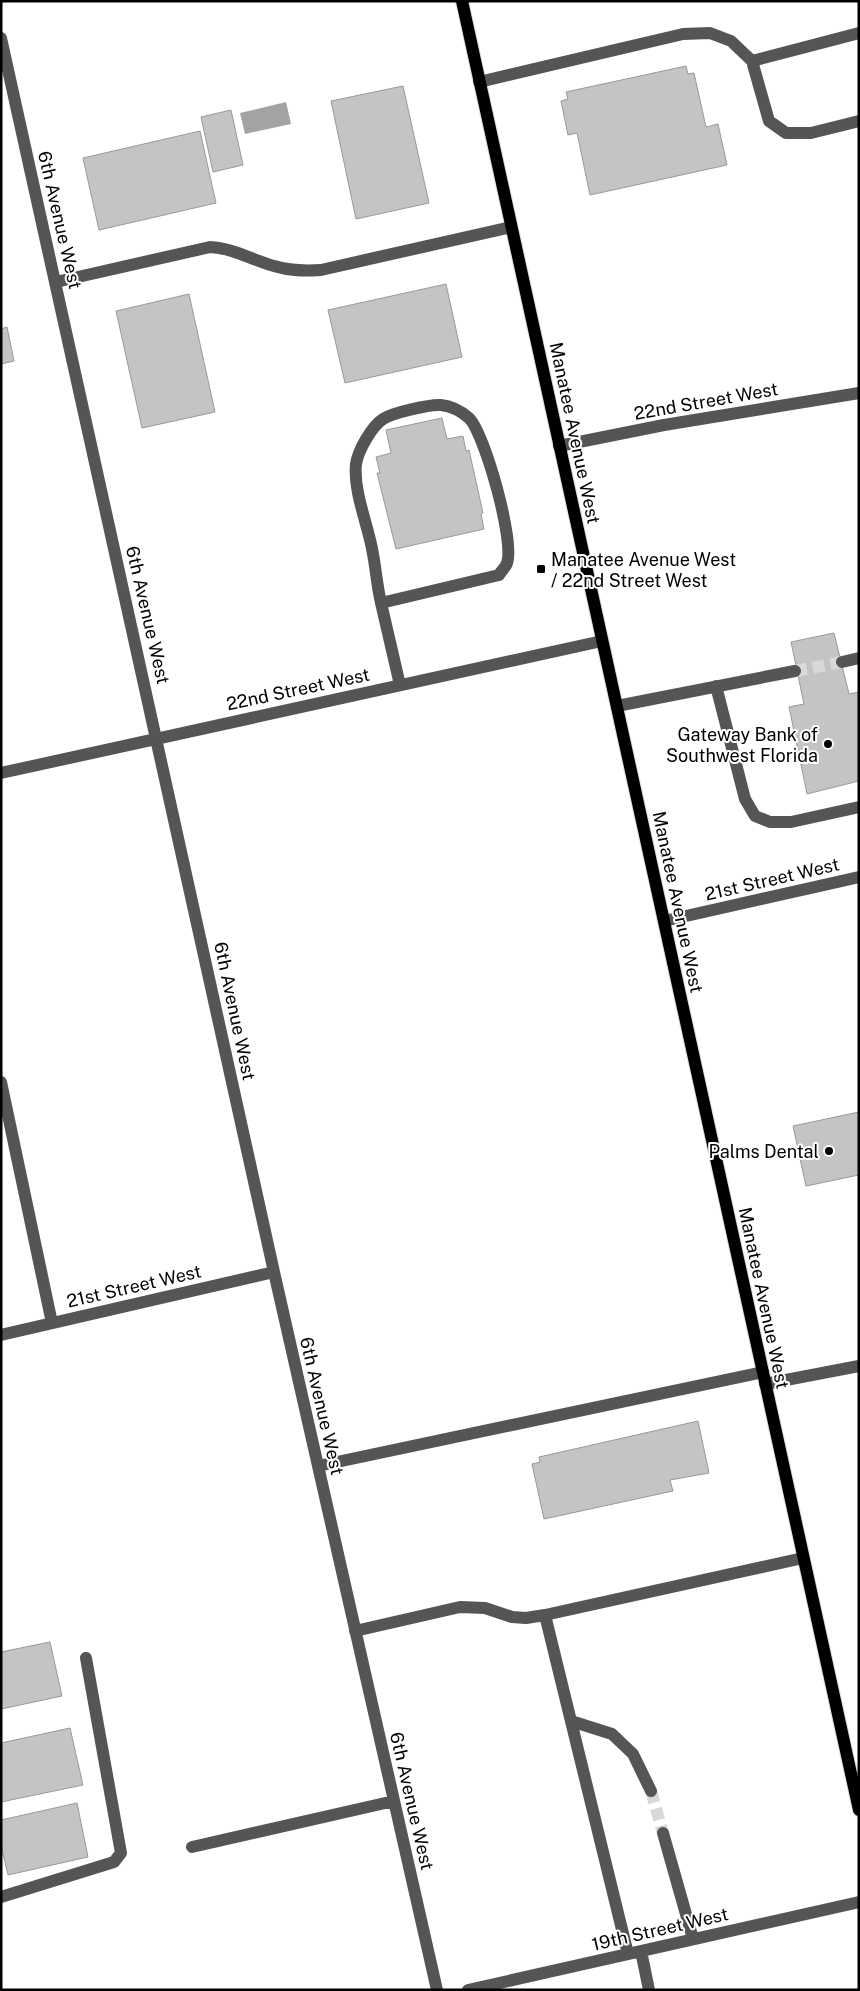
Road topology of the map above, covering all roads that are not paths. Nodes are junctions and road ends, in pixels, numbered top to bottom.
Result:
1 (462, 1) edge
2 (859, 32) edge
3 (1, 38) edge
4 (752, 61) junction
5 (479, 82) junction
6 (859, 121) edge
7 (512, 227) junction
8 (56, 282) junction
9 (859, 393) edge
10 (560, 446) junction
11 (380, 603) junction
12 (602, 640) junction
13 (859, 658) edge
14 (842, 662) tunnel mouth
15 (795, 671) tunnel mouth
16 (400, 685) junction
17 (716, 686) junction
18 (617, 706) junction
19 (157, 738) junction
20 (1, 773) edge
21 (859, 807) edge
22 (859, 878) edge
23 (664, 921) junction
24 (1, 1082) edge
25 (274, 1272) junction
26 (52, 1323) junction
27 (1, 1335) edge
28 (859, 1366) edge
29 (764, 1378) junction
30 (318, 1466) junction
31 (804, 1558) junction
32 (545, 1614) junction
33 (355, 1631) junction
34 (86, 1658) dead end
35 (571, 1721) junction
36 (651, 1791) tunnel mouth
37 (394, 1801) junction
38 (859, 1810) edge
39 (663, 1833) tunnel mouth
40 (192, 1847) dead end
41 (1, 1897) edge
42 (859, 1902) edge
43 (693, 1940) junction
44 (641, 1951) junction
45 (628, 1954) junction
46 (437, 1990) edge
47 (468, 1990) edge
48 (649, 1990) edge

1 - 5 main road, Manatee Avenue West
2 - 4 street
3 - 8 street, 6th Avenue West
4 - 5 street
4 - 6 street
5 - 7 main road, Manatee Avenue West
7 - 8 street
7 - 10 main road, Manatee Avenue West
8 - 19 street, 6th Avenue West
9 - 10 street, 22nd Street West
10 - 12 main road, Manatee Avenue West
11 - 11 street
11 - 16 street
12 - 16 street, 22nd Street West
12 - 18 main road, Manatee Avenue West
13 - 14 street
15 - 17 street
16 - 19 street, 22nd Street West
17 - 18 street
17 - 21 street
18 - 23 main road, Manatee Avenue West
19 - 20 street, 22nd Street West
19 - 25 street, 6th Avenue West
22 - 23 street, 21st Street West
23 - 29 main road, Manatee Avenue West
24 - 26 street
25 - 26 street, 21st Street West
25 - 30 street, 6th Avenue West
26 - 27 street, 21st Street West
28 - 29 street
29 - 30 street
29 - 31 main road, Manatee Avenue West
30 - 33 street, 6th Avenue West
31 - 32 street
31 - 38 main road, Manatee Avenue West
32 - 33 street
32 - 35 street
33 - 37 street, 6th Avenue West
34 - 41 street
35 - 36 street
35 - 45 street
37 - 40 street
37 - 46 street, 6th Avenue West
39 - 43 street
42 - 43 street, 19th Street West
43 - 44 street, 19th Street West
44 - 45 street, 19th Street West
44 - 48 street
45 - 47 street, 19th Street West

